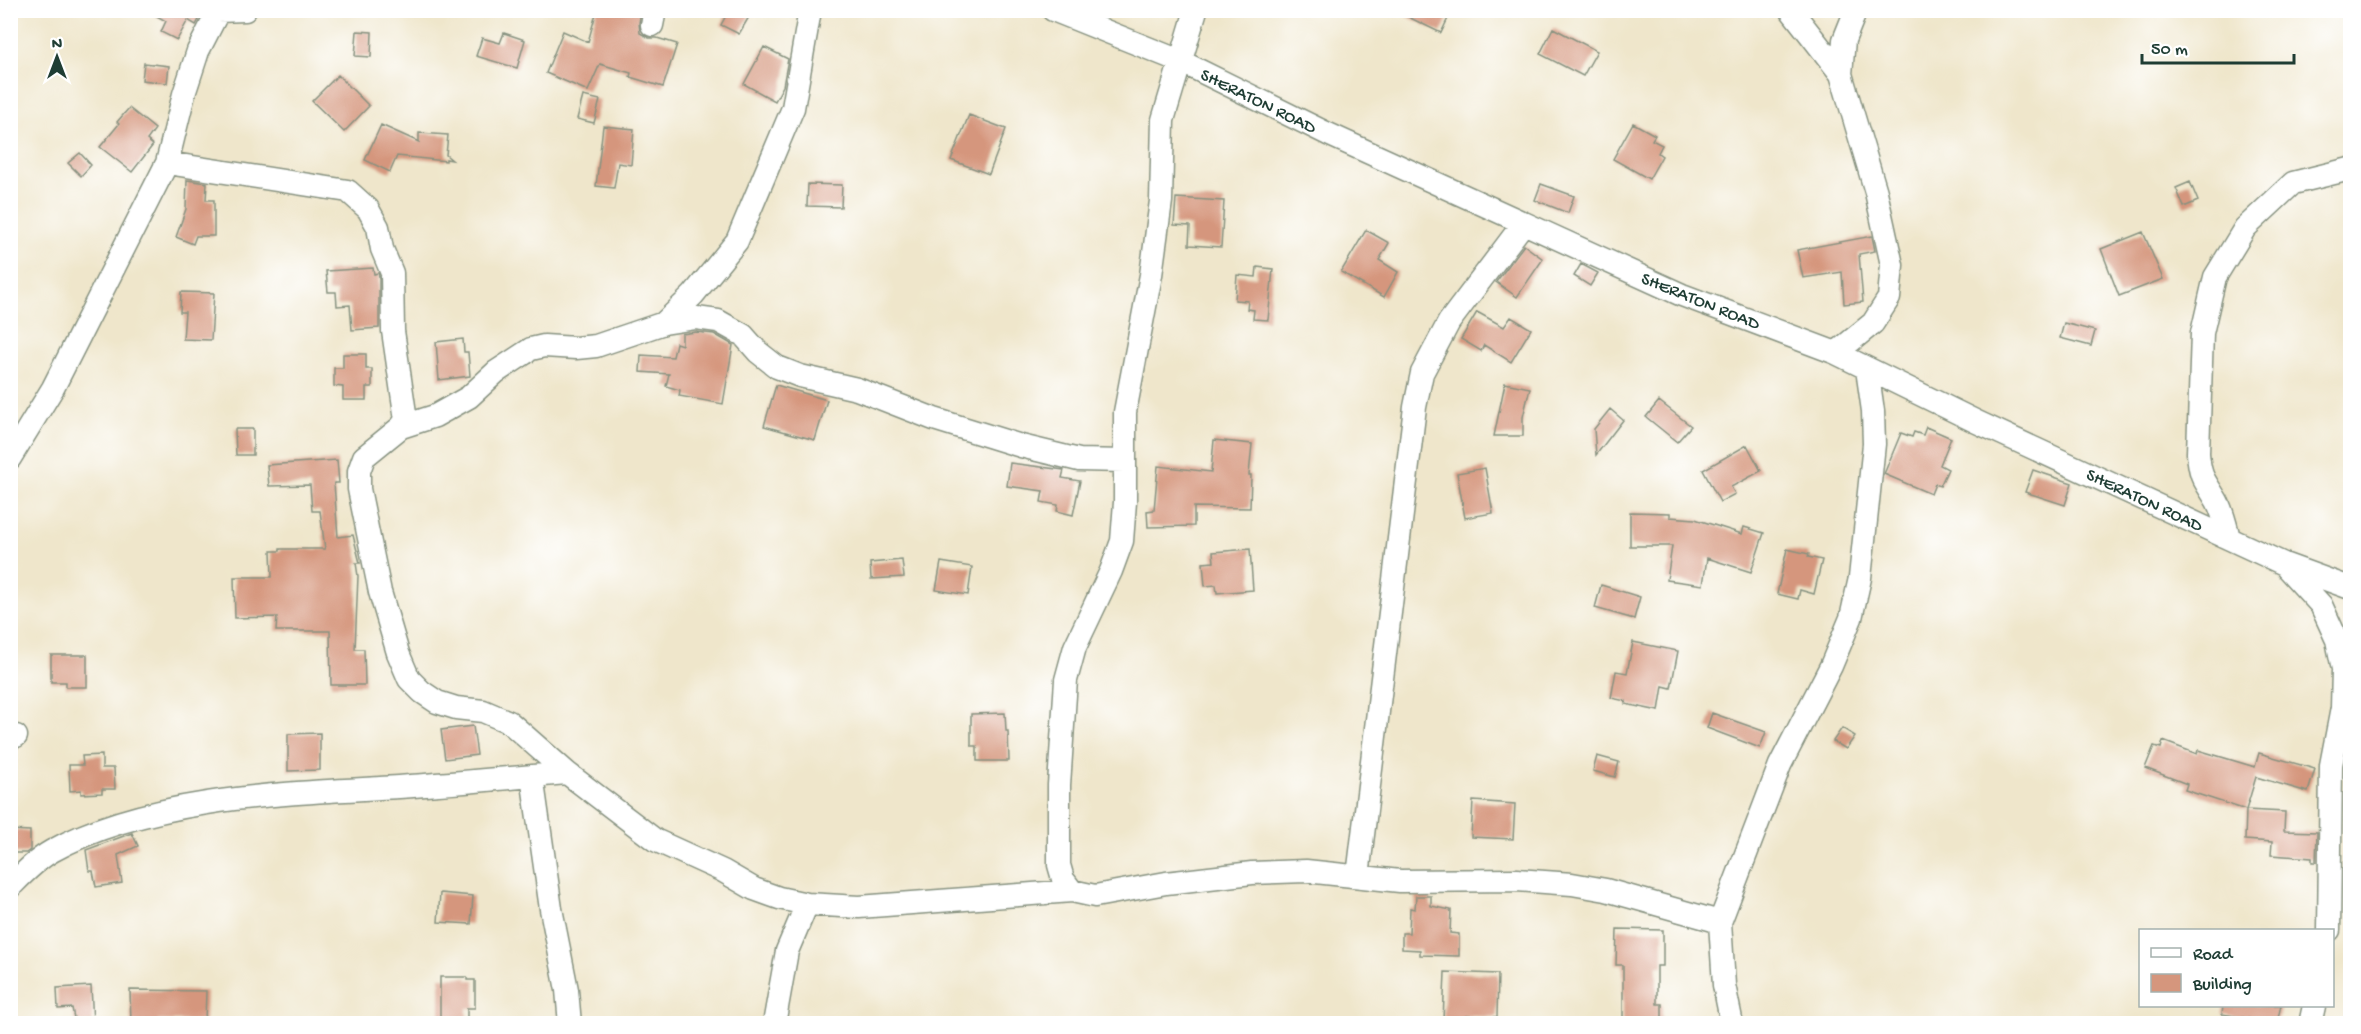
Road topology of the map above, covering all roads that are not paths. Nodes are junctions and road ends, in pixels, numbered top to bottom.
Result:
1 (245, 10) edge
2 (810, 10) edge
3 (1053, 10) edge
4 (1196, 10) edge
5 (1791, 10) edge
6 (1856, 10) edge
7 (218, 11) edge
8 (1180, 61) junction
9 (1840, 74) junction
10 (167, 163) junction
11 (2350, 169) edge
12 (1524, 224) junction
13 (664, 323) junction
14 (1836, 353) junction
15 (1867, 369) junction
16 (401, 427) junction
17 (10, 458) edge
18 (1124, 461) junction
19 (2229, 538) junction
20 (2284, 564) junction
21 (2350, 588) edge
22 (567, 773) junction
23 (532, 776) junction
24 (1358, 876) junction
25 (10, 887) edge
26 (1072, 891) junction
27 (807, 904) junction
28 (1720, 922) junction
29 (2329, 929) edge
30 (2314, 1007) edge
31 (570, 1023) edge
32 (774, 1023) edge
33 (1732, 1023) edge
34 (2310, 1023) edge

1 - 7 street
2 - 13 street
3 - 8 street, SHERATON ROAD
4 - 8 street
5 - 9 street
6 - 9 street
7 - 10 street
8 - 12 street, SHERATON ROAD
8 - 18 street
9 - 14 street
10 - 16 street
10 - 17 street
11 - 19 street
12 - 14 street, SHERATON ROAD
12 - 24 street
13 - 16 street
13 - 18 street
14 - 15 street, SHERATON ROAD
15 - 19 street, SHERATON ROAD
15 - 28 street
16 - 22 street
18 - 26 street
19 - 20 street, SHERATON ROAD
20 - 21 street, SHERATON ROAD
20 - 29 street
22 - 23 street
22 - 27 street
23 - 25 street
23 - 31 street
24 - 26 street
24 - 28 street
26 - 27 street
27 - 32 street
28 - 33 street
30 - 34 street

